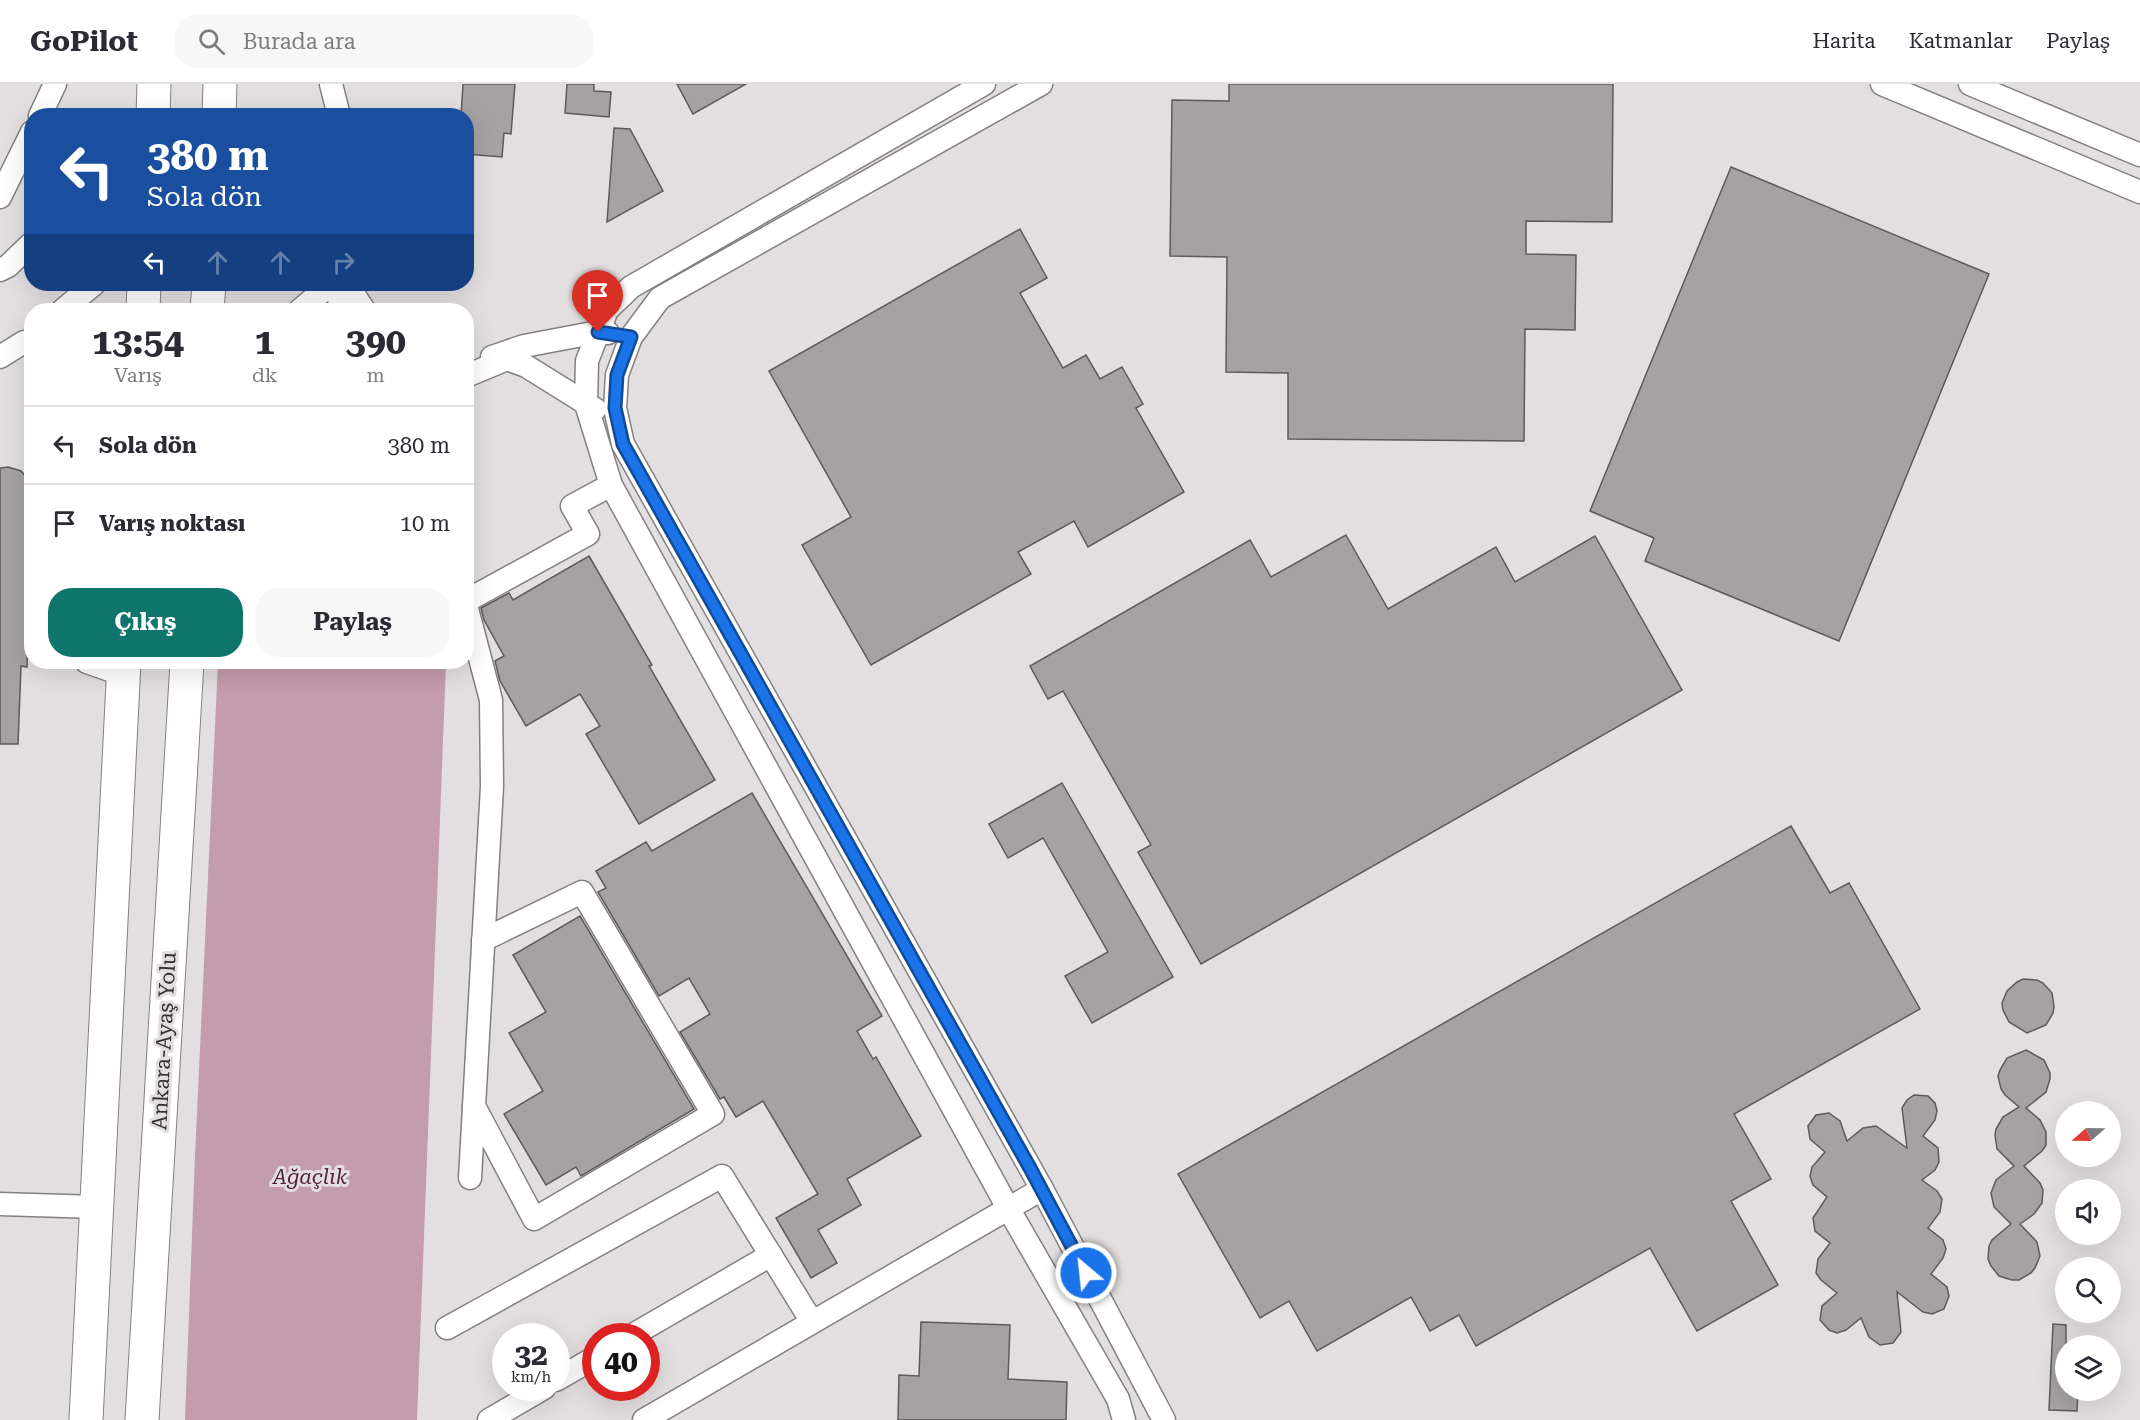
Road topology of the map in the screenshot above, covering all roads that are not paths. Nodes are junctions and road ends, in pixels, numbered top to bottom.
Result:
1 (55, 84) edge
2 (154, 84) edge
3 (220, 84) edge
4 (330, 84) edge
5 (984, 84) edge
6 (1041, 84) edge
7 (1882, 84) edge
8 (1970, 84) edge
9 (44, 108) edge
10 (153, 108) edge
11 (219, 108) edge
12 (337, 108) edge
13 (24, 148) edge
14 (2140, 156) edge
15 (2140, 192) edge
16 (0, 197) edge
17 (24, 251) edge
18 (0, 270) edge
19 (86, 291) edge
20 (323, 291) edge
21 (71, 303) edge
22 (308, 303) edge
23 (598, 332) junction
24 (631, 337) junction
25 (24, 343) edge
26 (0, 357) edge
27 (474, 362) edge
28 (474, 373) edge
29 (586, 404) junction
30 (618, 423) junction
31 (611, 485) junction
32 (474, 598) edge
33 (474, 634) edge
34 (124, 669) edge
35 (187, 669) edge
36 (483, 940) junction
37 (474, 1106) junction
38 (470, 1178) dead end
39 (1042, 1189) junction
40 (0, 1204) edge
41 (97, 1207) junction
42 (1008, 1208) junction
43 (771, 1255) junction
44 (812, 1322) junction
45 (653, 1323) edge
46 (447, 1328) dead end
47 (522, 1401) edge
48 (86, 1420) edge
49 (142, 1420) edge
50 (489, 1420) edge
51 (645, 1420) edge
52 (1124, 1420) edge
53 (1164, 1420) edge

1 - 9 street
2 - 10 highway
3 - 11 highway
4 - 12 street
5 - 23 street
6 - 24 street
7 - 15 street
8 - 14 street
13 - 16 street
17 - 18 street
19 - 21 street
20 - 22 street
23 - 24 street
23 - 27 street
23 - 29 street
24 - 30 street
25 - 26 street
28 - 29 street
29 - 30 street
29 - 31 street
30 - 39 street
31 - 32 street
31 - 42 street
33 - 36 street
34 - 41 highway
35 - 49 highway, Ankara-Ayaş Yolu
36 - 37 street
36 - 37 street
37 - 38 street
39 - 42 street
39 - 53 street
40 - 41 street
41 - 48 highway
42 - 44 street
42 - 52 street
43 - 44 street
43 - 45 street
43 - 46 street
44 - 51 street
47 - 50 street

